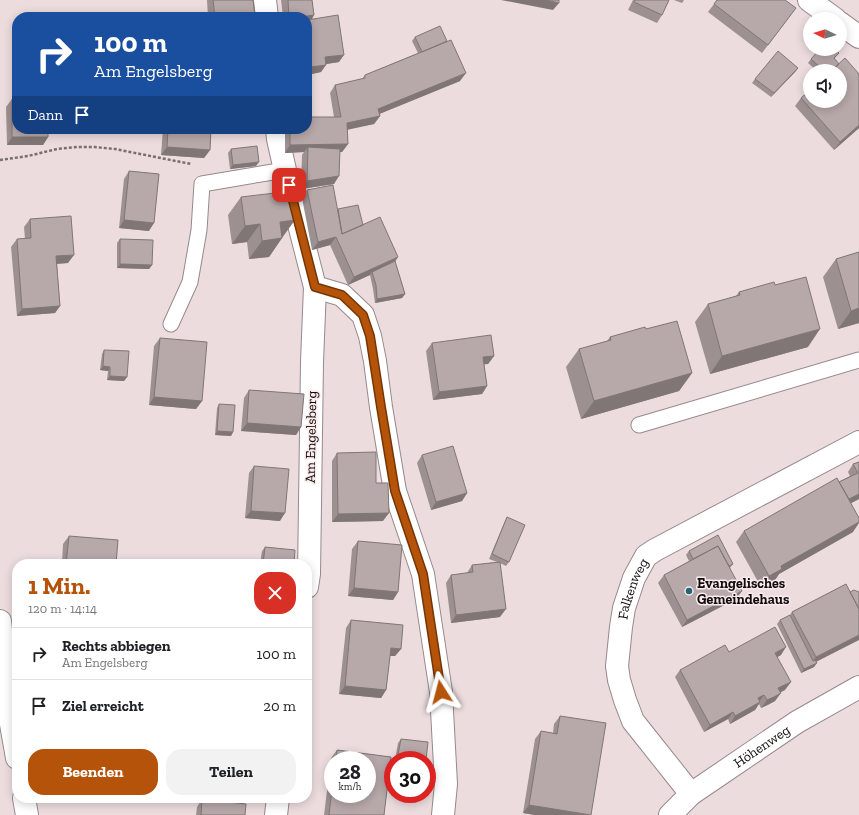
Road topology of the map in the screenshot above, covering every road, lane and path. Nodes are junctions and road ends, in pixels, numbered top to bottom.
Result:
1 (265, 0) edge
2 (809, 0) edge
3 (266, 12) edge
4 (825, 12) edge
5 (847, 28) edge
6 (859, 37) edge
7 (278, 134) edge
8 (0, 160) edge
9 (196, 165) dead end
10 (285, 170) junction
11 (315, 287) junction
12 (171, 324) dead end
13 (859, 360) edge
14 (639, 425) dead end
15 (859, 442) edge
16 (309, 559) edge
17 (0, 621) edge
18 (859, 687) edge
19 (12, 730) edge
20 (691, 794) junction
21 (25, 803) edge
22 (277, 803) edge
23 (27, 815) edge
24 (276, 815) edge
25 (443, 815) edge
26 (670, 815) edge

1 - 3 street
2 - 4 street
5 - 6 street
7 - 10 street, Am Engelsberg
8 - 9 path
10 - 11 street, Am Engelsberg
10 - 12 lane
11 - 16 street, Am Engelsberg
11 - 25 street
13 - 14 lane
15 - 20 street, Falkenweg
17 - 19 street
18 - 20 street, Höhenweg
20 - 26 street, Höhenweg
21 - 23 street
22 - 24 street

